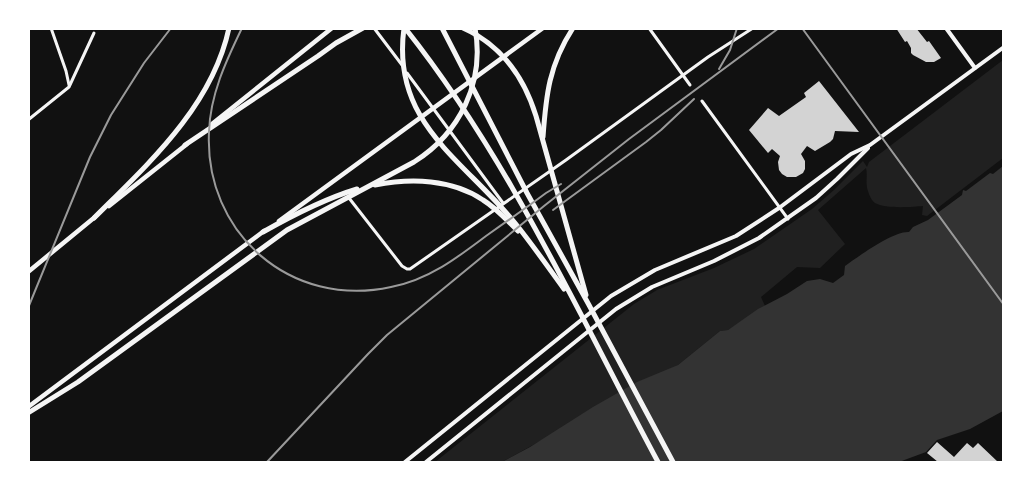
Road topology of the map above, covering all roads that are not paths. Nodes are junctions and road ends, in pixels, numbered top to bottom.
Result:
1 (51, 28) edge
2 (229, 28) edge
3 (332, 28) edge
4 (363, 28) edge
5 (374, 28) edge
6 (442, 28) edge
7 (463, 28) edge
8 (474, 28) edge
9 (543, 28) edge
10 (573, 28) edge
11 (649, 28) edge
12 (753, 28) edge
13 (946, 28) edge
14 (404, 30) edge
15 (94, 33) dead end
16 (1004, 47) edge
17 (975, 68) junction
18 (682, 75) junction
19 (690, 85) dead end
20 (69, 87) junction
21 (702, 101) dead end
22 (434, 109) junction
23 (28, 120) edge
24 (543, 145) junction
25 (870, 145) junction
26 (185, 146) junction
27 (340, 187) dead end
28 (503, 203) junction
29 (780, 208) junction
30 (94, 218) junction
31 (788, 219) junction
32 (263, 232) junction
33 (528, 240) junction
34 (28, 272) edge
35 (589, 305) junction
36 (577, 308) junction
37 (28, 407) edge
38 (28, 413) edge
39 (405, 462) edge
40 (426, 462) edge
41 (658, 462) edge
42 (673, 462) edge

1 - 20 street
2 - 30 highway
3 - 26 main road
4 - 26 highway
5 - 22 street
6 - 35 highway
7 - 24 highway
8 - 38 highway
9 - 22 main road
10 - 24 highway
11 - 18 street
12 - 18 street
13 - 17 main road
14 - 33 highway
14 - 36 highway
15 - 20 street
16 - 17 main road
17 - 25 main road
18 - 19 street
18 - 28 street
20 - 23 street
21 - 29 street
22 - 28 street
22 - 32 main road
24 - 35 highway
25 - 29 main road
25 - 31 main road
26 - 30 main road
27 - 28 street
29 - 31 street
29 - 39 main road
30 - 34 main road
31 - 40 main road
32 - 33 highway
32 - 37 main road
33 - 36 highway
35 - 42 highway
36 - 41 highway

